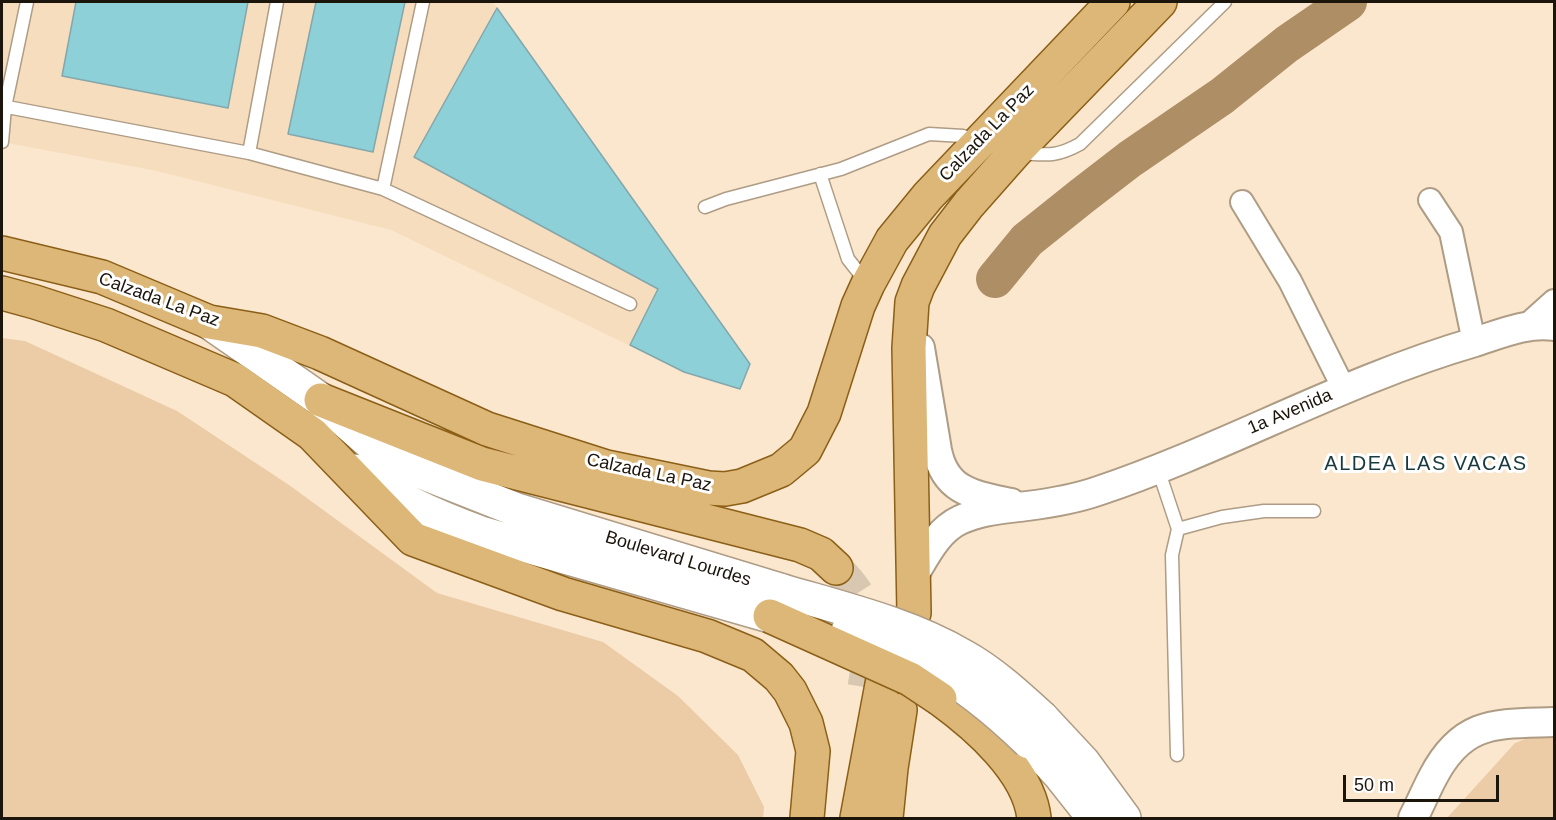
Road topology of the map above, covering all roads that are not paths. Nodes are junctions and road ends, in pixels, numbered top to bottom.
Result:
1 (27, 2) edge
2 (277, 2) edge
3 (423, 2) edge
4 (1113, 2) edge
5 (1160, 2) edge
6 (1225, 2) edge
7 (2, 108) edge
8 (2, 142) edge
9 (979, 142) junction
10 (1015, 152) junction
11 (249, 153) junction
12 (820, 174) junction
13 (383, 189) junction
14 (1430, 200) dead end
15 (1242, 202) dead end
16 (705, 207) dead end
17 (945, 235) junction
18 (4, 251) edge
19 (2, 293) edge
20 (863, 295) junction
21 (1554, 300) edge
22 (912, 302) junction
23 (630, 304) dead end
24 (209, 322) junction
25 (1554, 326) edge
26 (1525, 327) junction
27 (1474, 342) junction
28 (1344, 389) junction
29 (321, 400) junction
30 (334, 455) junction
31 (1158, 469) junction
32 (1028, 506) junction
33 (1314, 512) dead end
34 (1178, 529) junction
35 (837, 568) tunnel mouth
36 (914, 575) junction
37 (777, 604) junction
38 (884, 683) junction
39 (1554, 722) edge
40 (1036, 730) junction
41 (1177, 755) dead end
42 (1418, 812) edge
43 (807, 819) edge
44 (841, 819) edge
45 (857, 819) edge
46 (886, 819) edge
47 (1034, 819) edge
48 (1094, 819) edge
49 (1124, 819) edge

1 - 7 lane
2 - 11 lane
3 - 13 lane
4 - 9 main road, Calzada La Paz
5 - 10 main road, Calzada La Paz
6 - 10 lane
7 - 8 lane
7 - 11 lane
9 - 12 lane
9 - 20 main road, Calzada La Paz
10 - 17 main road, Calzada La Paz
11 - 13 lane
12 - 16 lane
12 - 20 lane
13 - 23 lane
14 - 27 street
15 - 28 street
17 - 22 main road, Calzada La Paz
17 - 36 main road, Calzada La Paz
18 - 24 main road, Calzada La Paz
19 - 30 main road
20 - 24 main road, Calzada La Paz
21 - 26 street
22 - 32 street, 1a Avenida
22 - 36 main road, Calzada La Paz
24 - 29 main road, Boulevard Lourdes
25 - 26 street, 1a Avenida
26 - 27 street, 1a Avenida
27 - 28 street, 1a Avenida
28 - 31 street, 1a Avenida
29 - 35 main road
29 - 37 main road, Boulevard Lourdes
30 - 37 main road, Boulevard Lourdes
30 - 43 main road
31 - 32 street, 1a Avenida
31 - 34 lane
32 - 36 street, 1a Avenida
33 - 34 lane
34 - 41 lane
37 - 40 main road, Boulevard Lourdes, bridge
37 - 47 main road, bridge
38 - 44 main road
38 - 45 main road
38 - 46 main road
39 - 42 street
40 - 48 main road, Boulevard Lourdes
40 - 49 main road, Boulevard Lourdes

